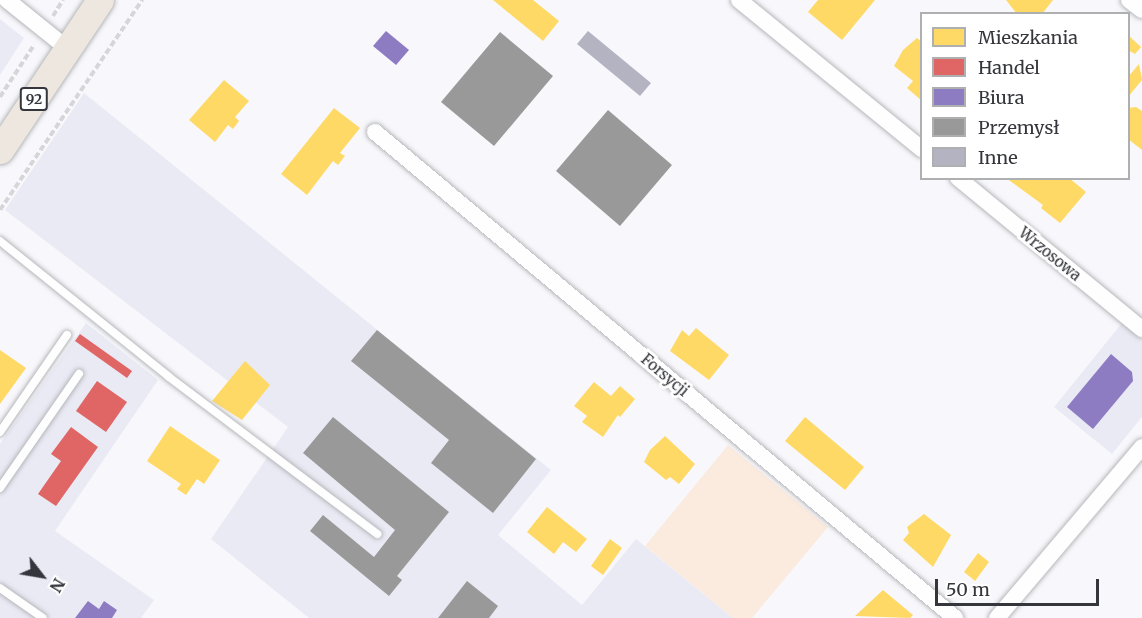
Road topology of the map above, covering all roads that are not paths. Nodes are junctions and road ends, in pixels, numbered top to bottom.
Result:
1 (7, 0) edge
2 (100, 0) edge
3 (739, 0) edge
4 (1130, 0) edge
5 (1142, 10) edge
6 (68, 49) junction
7 (375, 132) dead end
8 (920, 148) edge
9 (0, 150) edge
10 (960, 180) edge
11 (0, 241) edge
12 (1142, 329) edge
13 (67, 335) dead end
14 (79, 374) dead end
15 (0, 432) edge
16 (1142, 447) edge
17 (0, 488) edge
18 (377, 534) dead end
19 (0, 588) edge
20 (43, 618) edge
21 (955, 618) edge
22 (998, 618) edge

1 - 6 street
2 - 6 main road, 92
3 - 8 street
4 - 5 street
6 - 9 main road, 92
7 - 21 street, Forsycji
10 - 12 street, Wrzosowa
11 - 18 lane
13 - 15 lane
14 - 17 lane
16 - 22 street
19 - 20 lane

